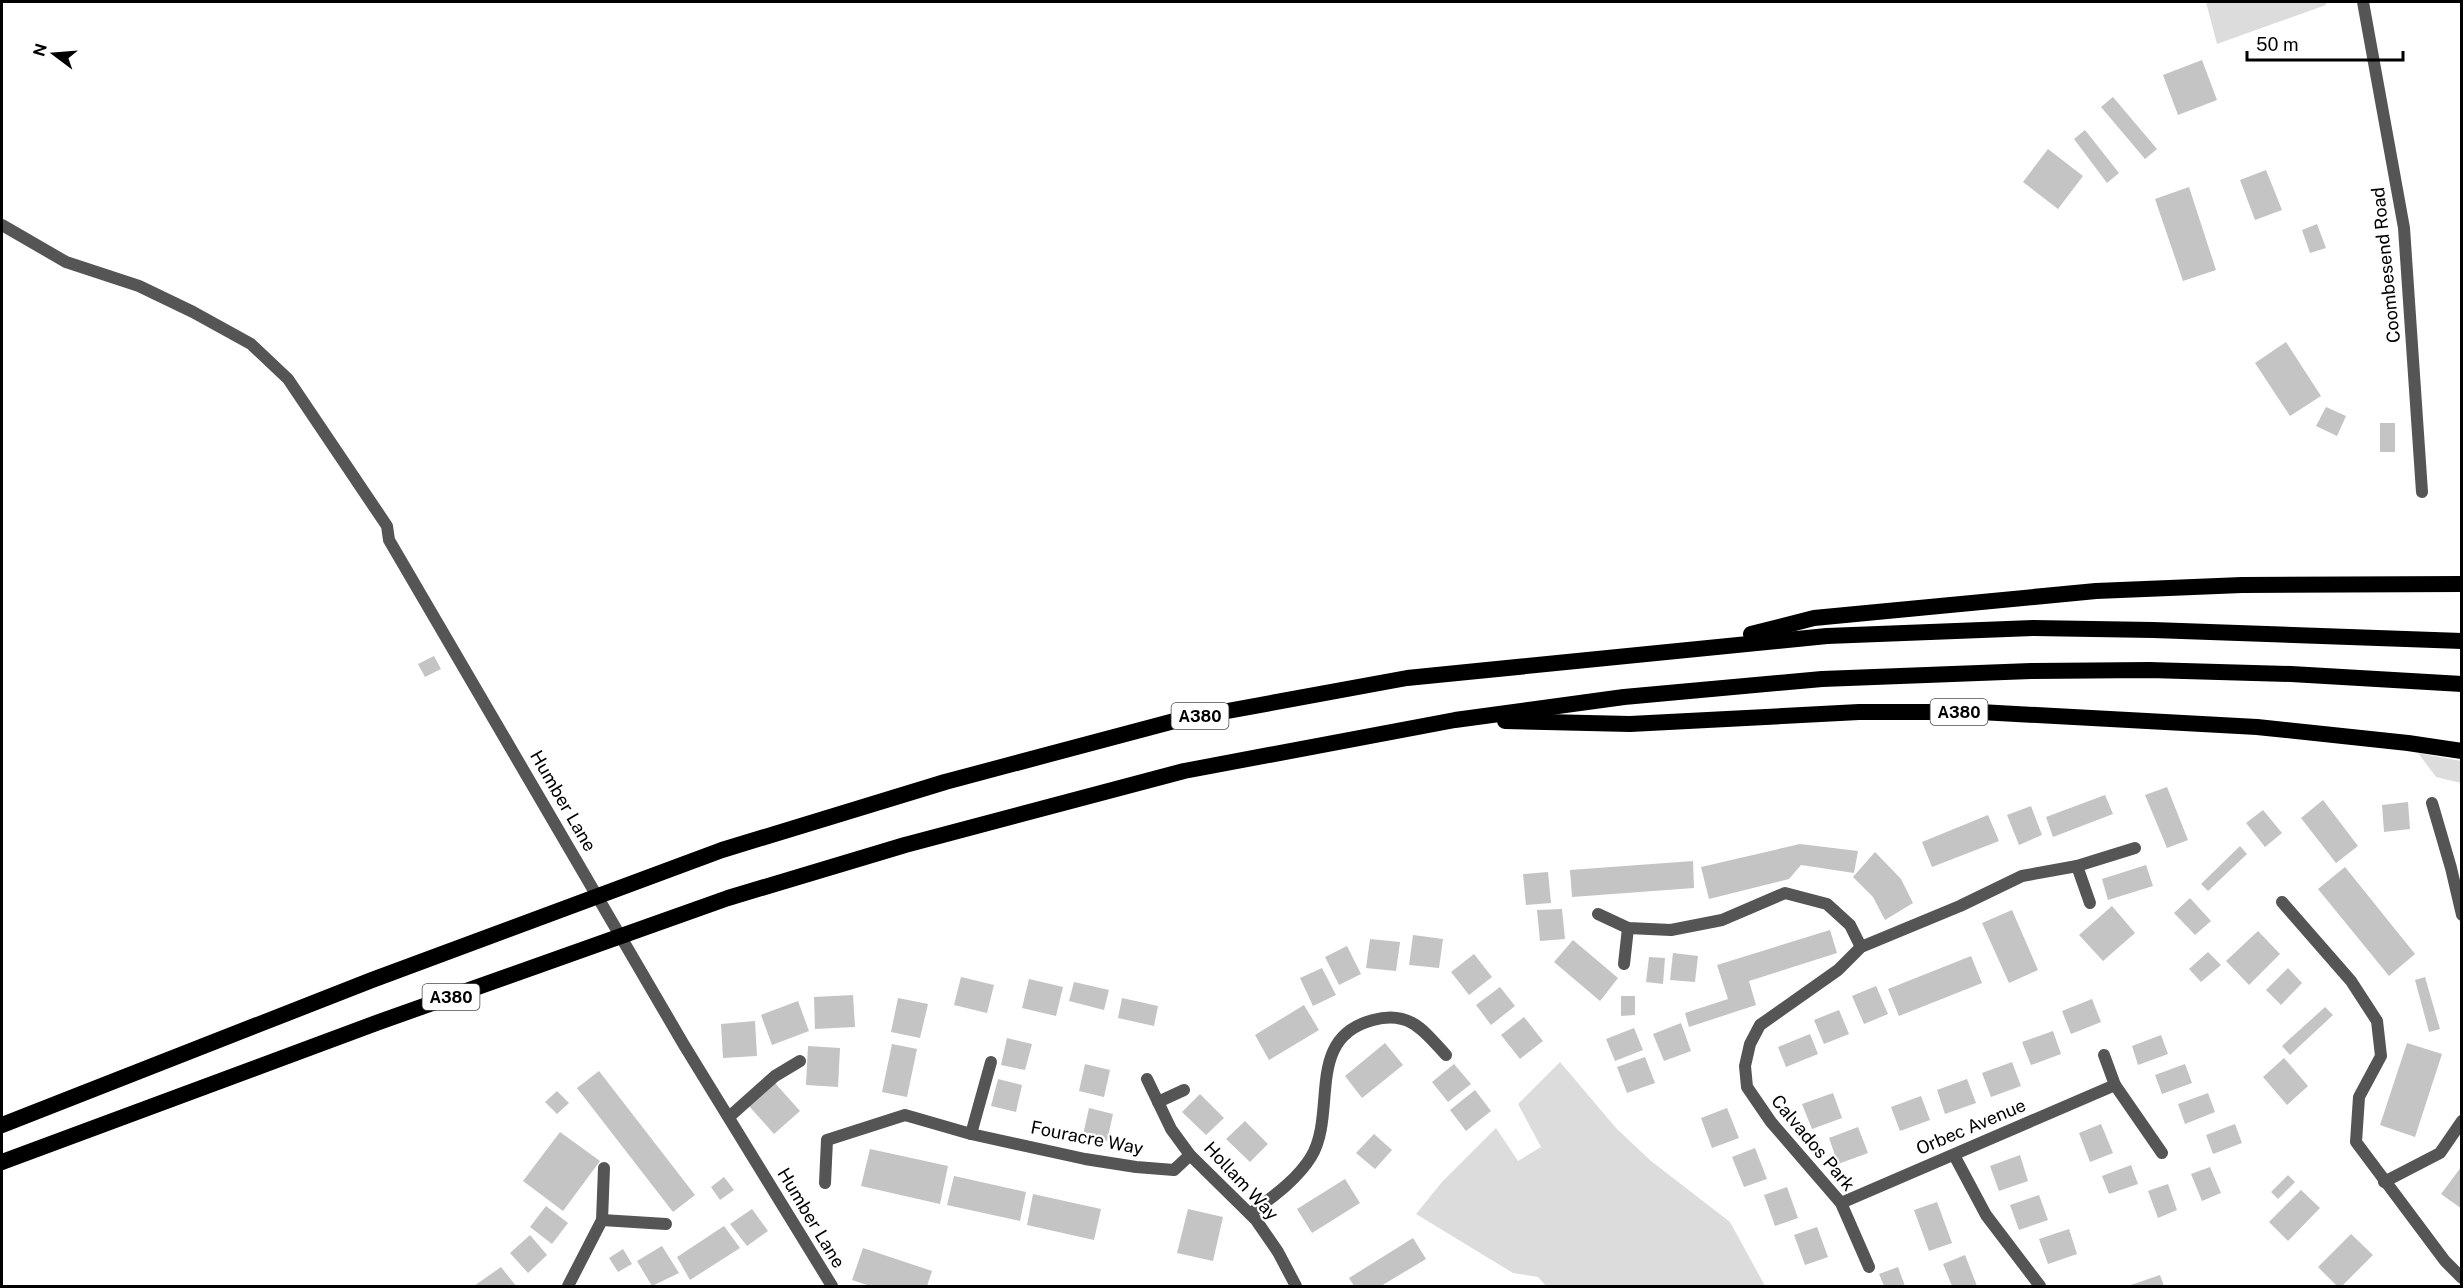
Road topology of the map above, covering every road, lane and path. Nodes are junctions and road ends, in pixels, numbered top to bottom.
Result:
1 (2363, 2) edge
2 (2, 225) edge
3 (2422, 492) dead end
4 (2462, 584) edge
5 (2462, 641) edge
6 (1703, 646) junction
7 (2462, 684) edge
8 (1455, 720) junction
9 (2462, 751) edge
10 (2432, 803) dead end
11 (2135, 848) dead end
12 (2077, 866) junction
13 (2282, 902) dead end
14 (2090, 903) dead end
15 (1598, 914) dead end
16 (2462, 915) edge
17 (1628, 928) junction
18 (1861, 947) junction
19 (1624, 964) dead end
20 (2104, 1054) dead end
21 (1446, 1055) dead end
22 (800, 1061) dead end
23 (991, 1062) dead end
24 (1147, 1079) dead end
25 (2115, 1085) junction
26 (1184, 1090) dead end
27 (1158, 1101) junction
28 (729, 1117) junction
29 (2462, 1121) edge
30 (2, 1125) edge
31 (971, 1134) junction
32 (2162, 1153) dead end
33 (1190, 1155) junction
34 (1954, 1155) junction
35 (2, 1162) edge
36 (604, 1168) dead end
37 (2384, 1182) junction
38 (825, 1183) dead end
39 (1841, 1203) junction
40 (1250, 1214) junction
41 (602, 1220) junction
42 (666, 1224) dead end
43 (1869, 1267) dead end
44 (2462, 1278) edge
45 (568, 1287) edge
46 (832, 1287) edge
47 (1296, 1287) edge
48 (2040, 1287) edge

1 - 3 street, Coombesend Road
2 - 28 street, Humber Lane
4 - 6 highway, A380
5 - 6 highway, A380
6 - 30 highway, A380
7 - 8 highway, A380
8 - 9 highway, A380
8 - 35 highway, A380
10 - 16 street
11 - 12 street, Calvados Park
12 - 14 street
12 - 18 street, Calvados Park
13 - 37 street
15 - 17 street
17 - 18 street
17 - 19 street
18 - 39 street, Calvados Park
20 - 25 street
21 - 40 street
22 - 28 street
23 - 31 street
24 - 27 street, Hollam Way
25 - 32 street
25 - 34 street, Orbec Avenue
26 - 27 street
27 - 33 street, Hollam Way
28 - 46 street, Humber Lane
29 - 37 street
31 - 33 street, Fouracre Way
31 - 38 street, Fouracre Way
33 - 40 street, Hollam Way
34 - 39 street, Orbec Avenue
34 - 48 street
36 - 41 street
37 - 44 street
39 - 43 street, Calvados Park
40 - 47 street, Hollam Way
41 - 42 street
41 - 45 street

